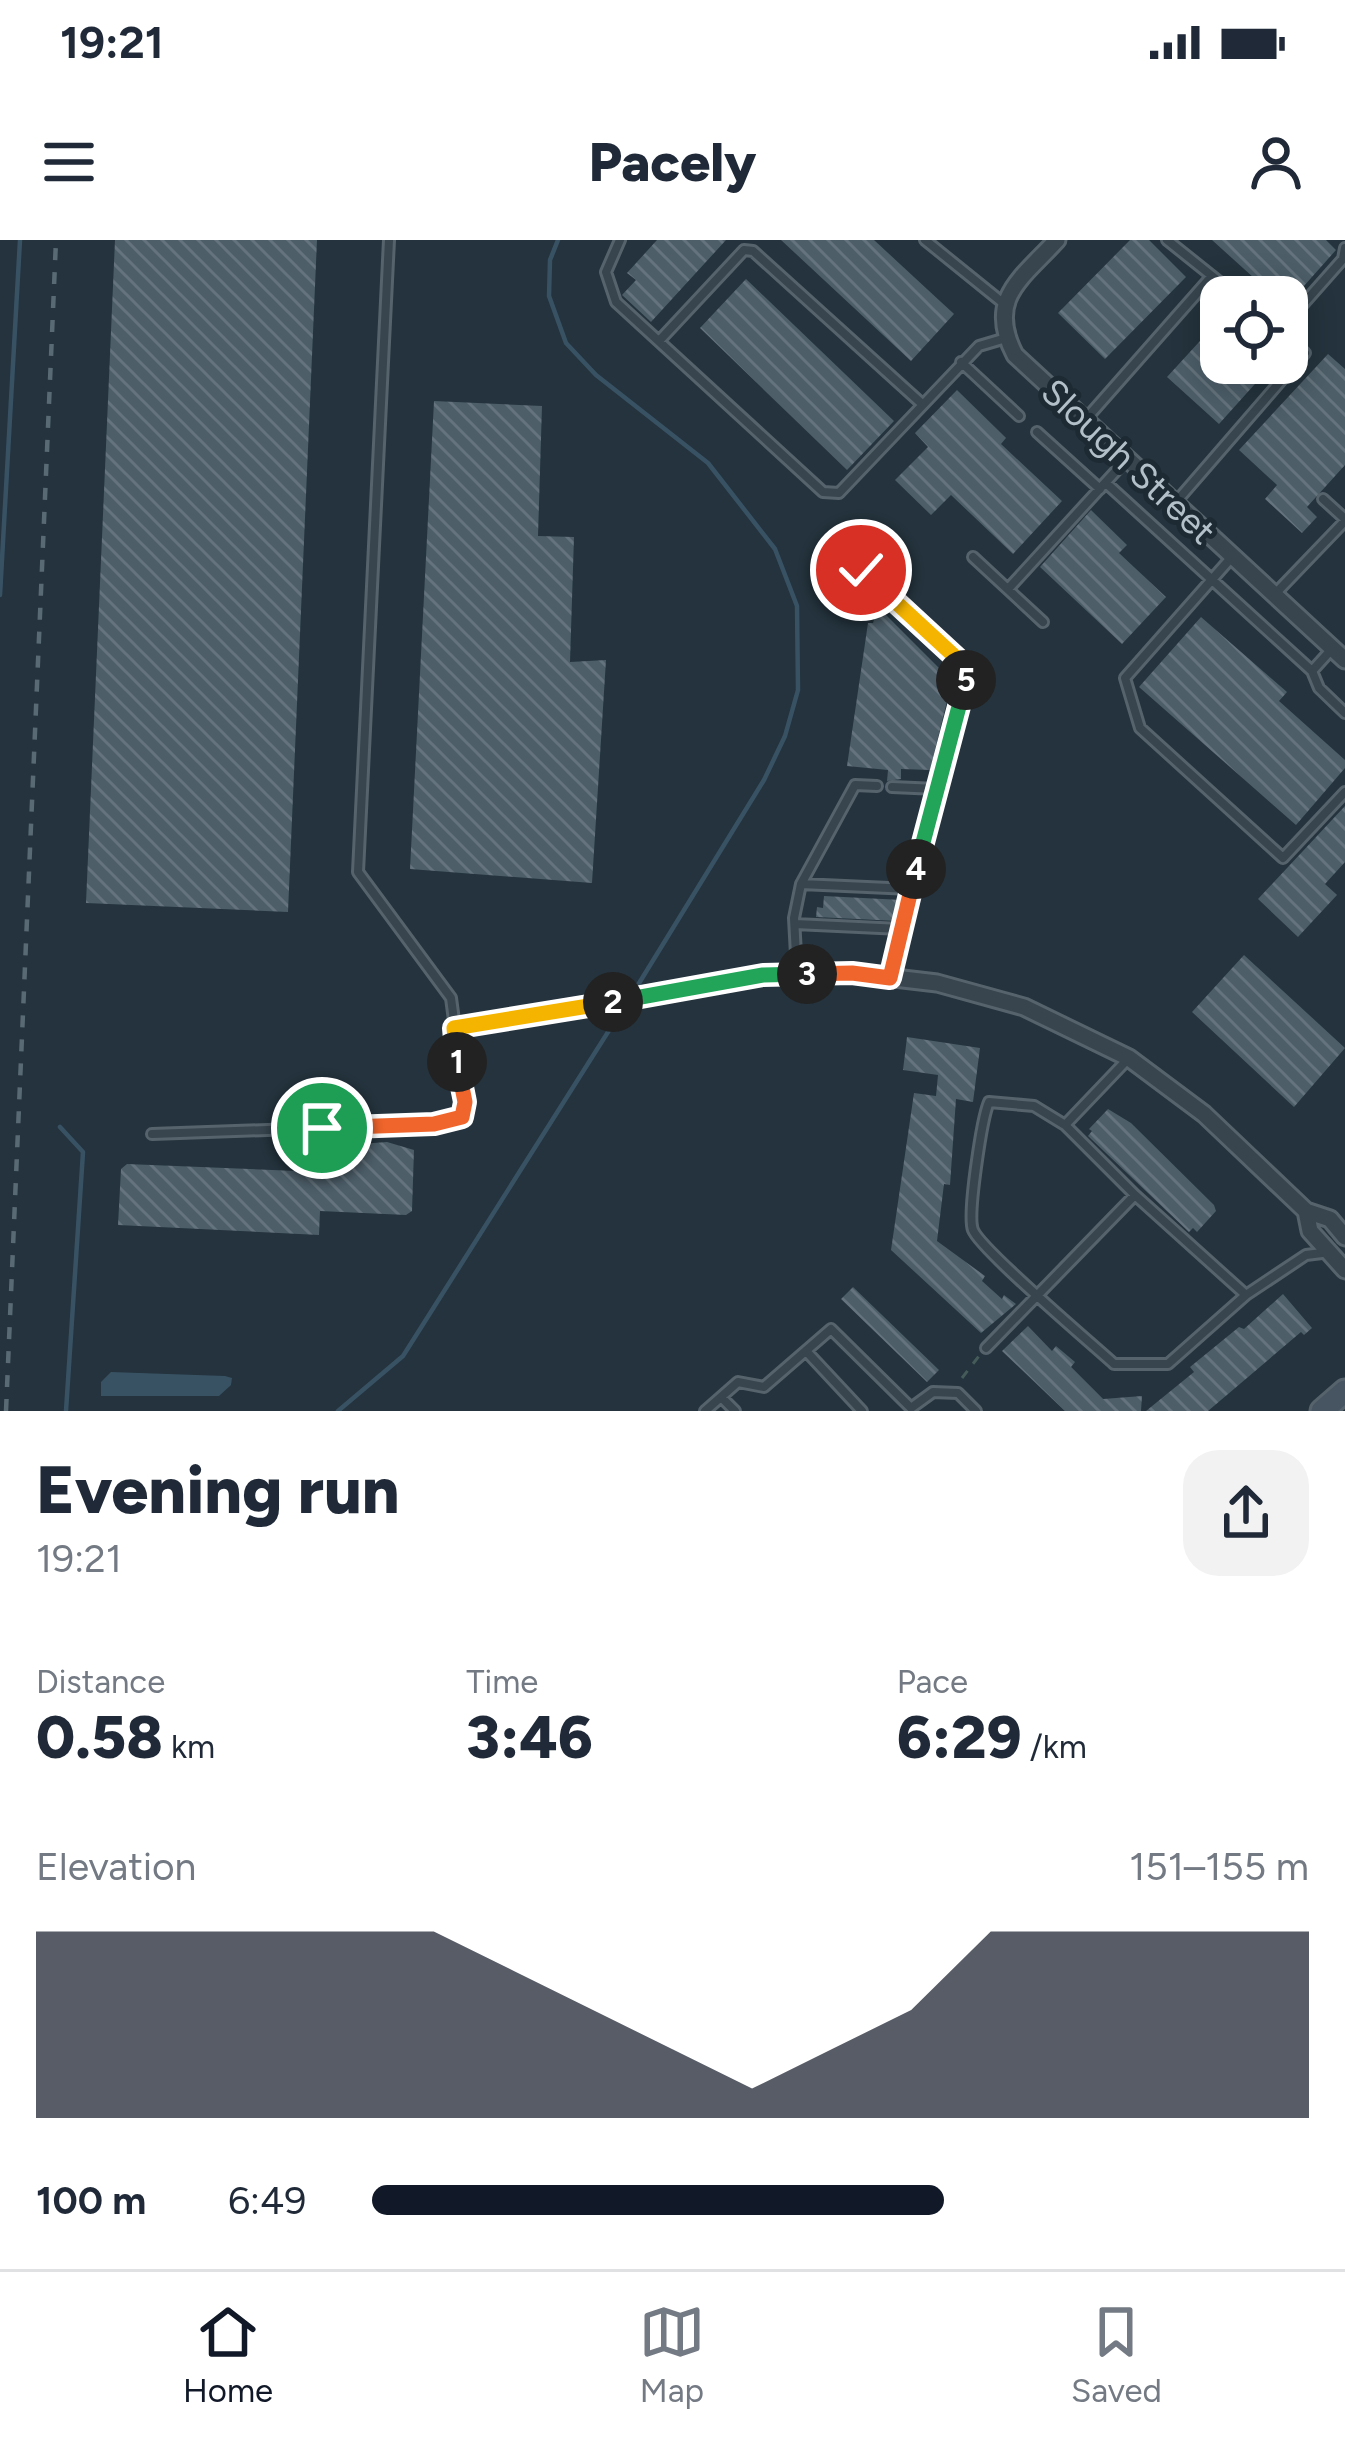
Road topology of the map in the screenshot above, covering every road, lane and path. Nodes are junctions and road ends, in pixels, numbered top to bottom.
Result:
1 (389, 240) edge
2 (620, 240) edge
3 (925, 240) edge
4 (1057, 240) edge
5 (1166, 240) edge
6 (1343, 244) edge
7 (1212, 276) edge
8 (1200, 290) edge
9 (1308, 299) edge
10 (1004, 303) junction
11 (1006, 338) junction
12 (659, 340) junction
13 (961, 362) junction
14 (1278, 384) edge
15 (921, 403) junction
16 (1019, 416) dead end
17 (1085, 420) junction
18 (1037, 432) dead end
19 (1127, 459) junction
20 (1103, 486) junction
21 (1323, 499) dead end
22 (1175, 503) junction
23 (1345, 520) edge
24 (1232, 556) junction
25 (973, 557) dead end
26 (861, 570) dead end
27 (1211, 579) junction
28 (1008, 589) junction
29 (1274, 595) junction
30 (1042, 622) dead end
31 (1339, 654) edge
32 (1312, 671) junction
33 (1345, 713) edge
34 (877, 786) dead end
35 (892, 787) dead end
36 (937, 789) junction
37 (1345, 792) edge
38 (801, 884) junction
39 (911, 890) junction
40 (795, 924) junction
41 (901, 929) junction
42 (796, 974) junction
43 (890, 978) junction
44 (454, 1028) junction
45 (1129, 1058) junction
46 (1065, 1125) junction
47 (152, 1134) dead end
48 (1135, 1195) junction
49 (1306, 1211) junction
50 (1345, 1237) edge
51 (1330, 1252) junction
52 (1345, 1270) edge
53 (1038, 1294) junction
54 (1246, 1295) junction
55 (986, 1348) joint
56 (806, 1351) junction
57 (962, 1378) dead end
58 (1345, 1391) edge
59 (721, 1397) junction
60 (909, 1410) edge
61 (705, 1411) edge
62 (736, 1411) edge
63 (862, 1411) edge
64 (976, 1411) edge
65 (1322, 1411) edge

1 - 44 lane
2 - 12 lane
3 - 10 lane
4 - 10 street
5 - 7 lane
6 - 9 lane
8 - 17 lane
10 - 11 street
11 - 13 lane
11 - 17 street, Slough Street
12 - 15 lane
12 - 15 lane
13 - 15 lane
13 - 16 lane
14 - 22 lane
17 - 19 street, Slough Street
18 - 20 lane
19 - 20 lane
19 - 22 street, Slough Street
20 - 27 lane
20 - 28 lane
21 - 23 lane
22 - 24 street, Slough Street
23 - 29 lane
24 - 27 lane
24 - 29 street, Slough Street
25 - 28 lane
26 - 36 lane
27 - 32 lane
27 - 37 lane
28 - 30 lane
29 - 31 street, Slough Street
31 - 32 lane
32 - 33 lane
34 - 38 lane
35 - 36 lane
36 - 39 lane
38 - 39 lane
38 - 40 lane
39 - 41 lane
40 - 41 lane
40 - 42 lane
41 - 43 lane
42 - 43 street
42 - 44 street
43 - 45 street
44 - 47 lane
45 - 46 lane
45 - 49 street
46 - 48 lane
46 - 53 lane
48 - 53 lane
48 - 54 lane
49 - 50 street
49 - 51 street
51 - 52 street
51 - 54 lane
53 - 54 lane
53 - 55 lane
55 - 57 path
56 - 59 lane
56 - 60 lane
56 - 63 lane
58 - 65 main road
59 - 61 lane
59 - 62 lane
60 - 64 lane

